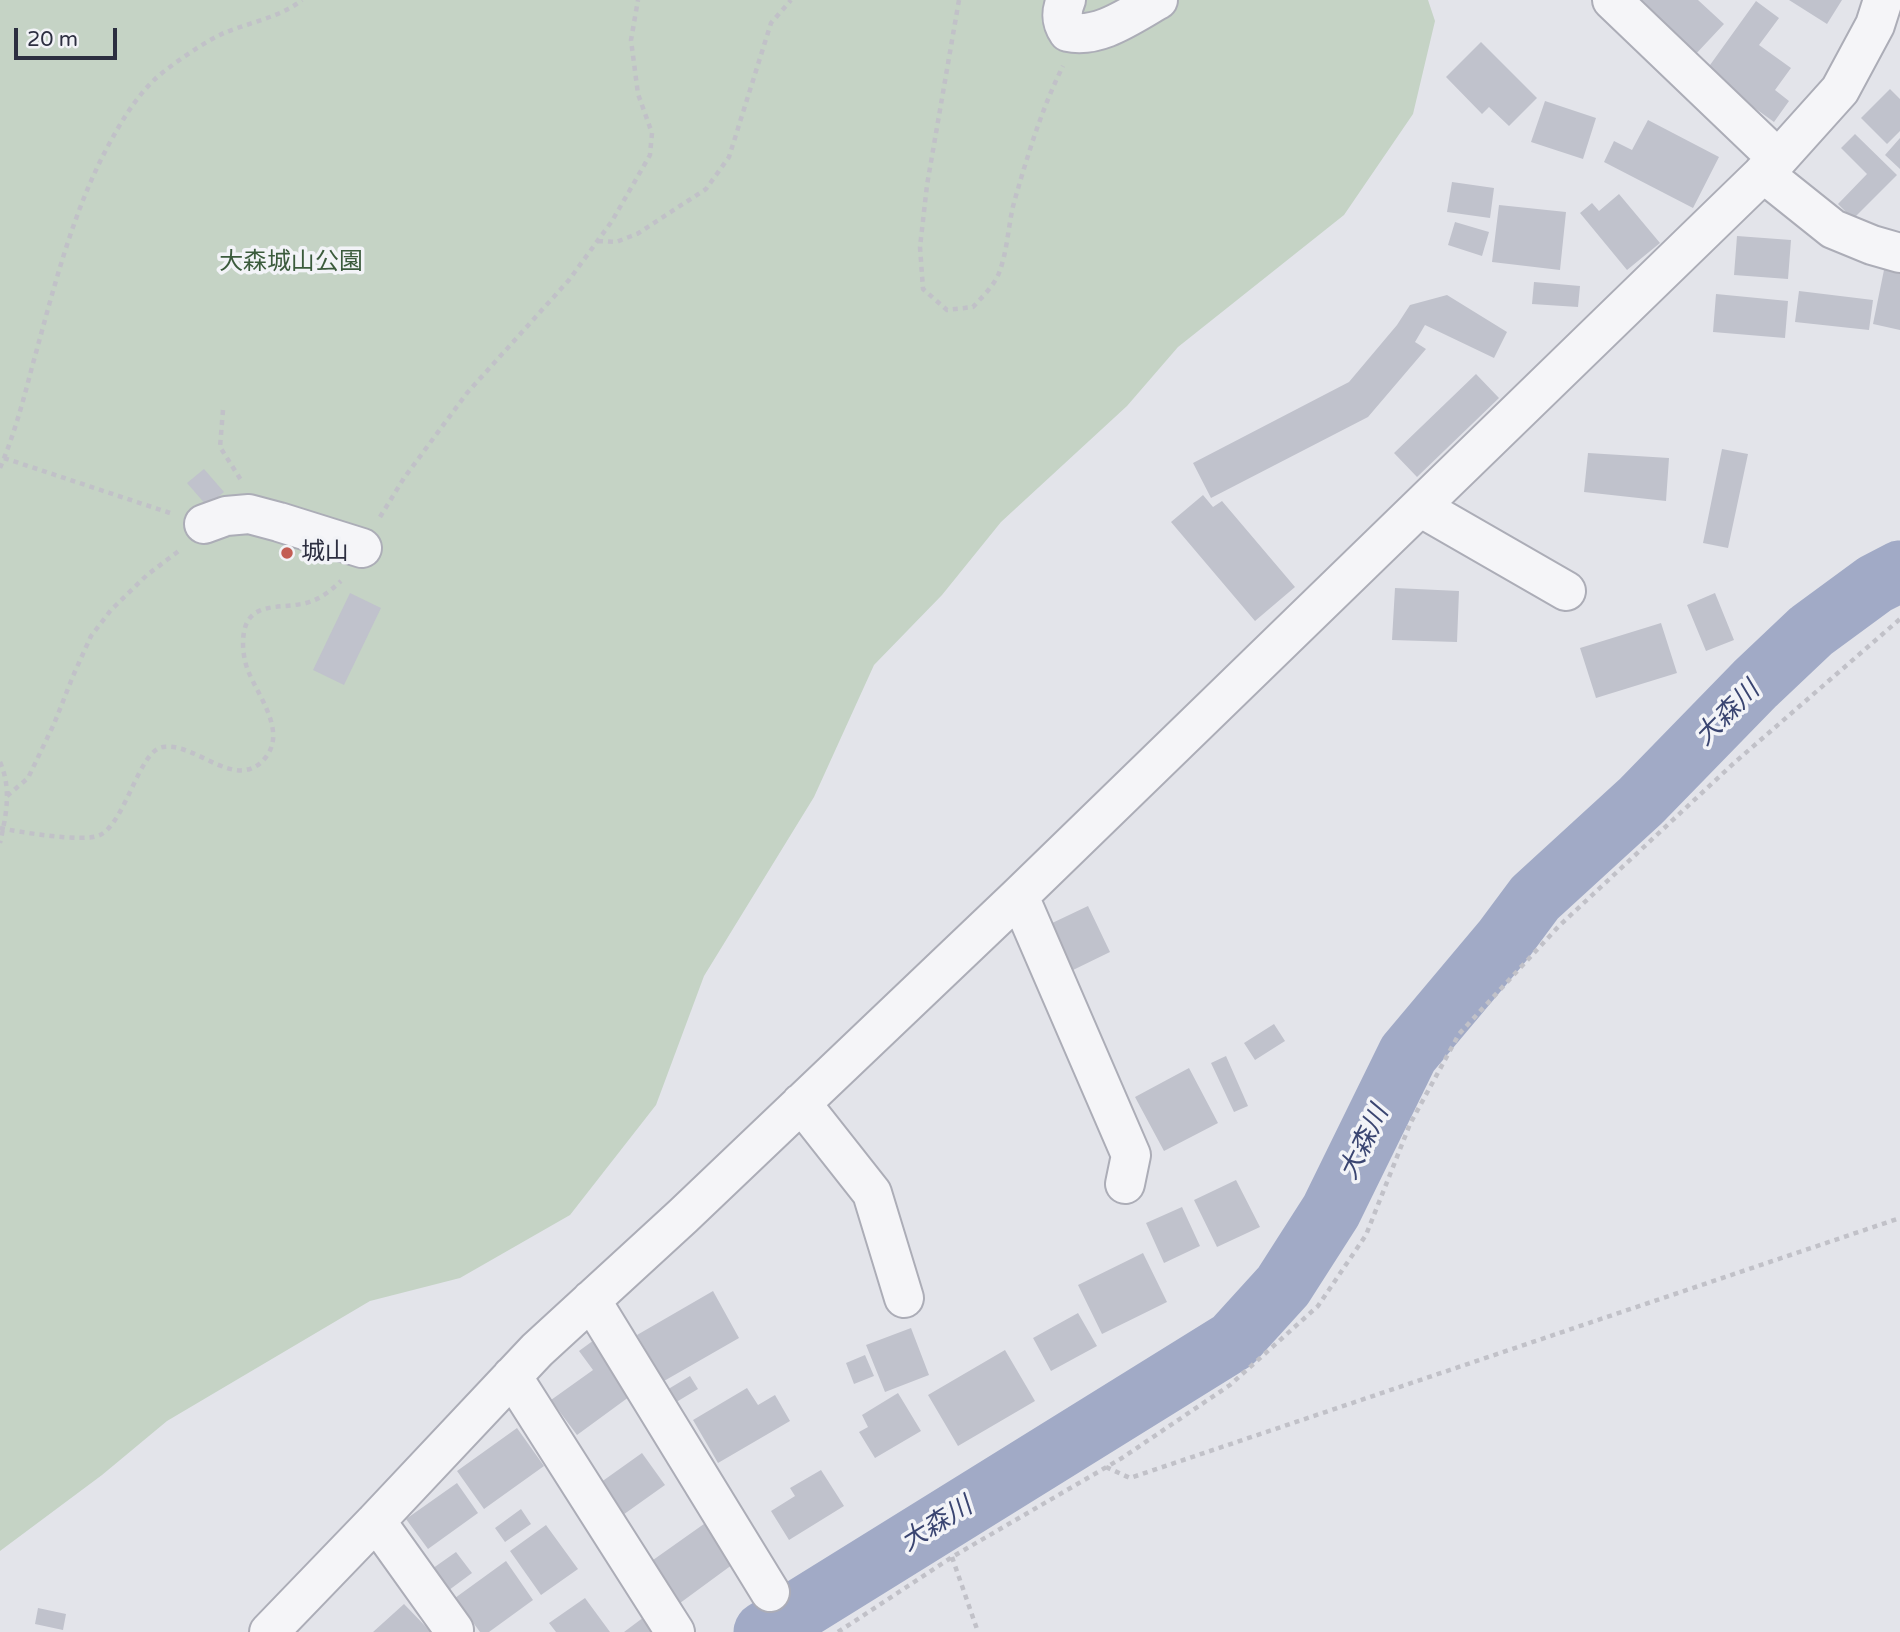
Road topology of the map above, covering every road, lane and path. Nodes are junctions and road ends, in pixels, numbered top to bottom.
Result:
1 (302, 0) edge
2 (638, 0) edge
3 (791, 0) edge
4 (959, 0) edge
5 (1158, 0) edge
6 (1612, 0) edge
7 (1883, 0) edge
8 (1072, 17) edge
9 (1771, 166) junction
10 (598, 241) junction
11 (1900, 253) edge
12 (223, 410) dead end
13 (5, 458) junction
14 (0, 468) edge
15 (1420, 507) junction
16 (261, 516) junction
17 (204, 524) junction
18 (362, 548) junction
19 (1566, 592) dead end
20 (1900, 619) edge
21 (0, 762) edge
22 (7, 796) junction
23 (2, 828) edge
24 (0, 843) edge
25 (1018, 896) junction
26 (801, 1103) junction
27 (1125, 1184) dead end
28 (1900, 1219) edge
29 (904, 1298) dead end
30 (591, 1300) junction
31 (512, 1376) junction
32 (1106, 1467) junction
33 (376, 1521) junction
34 (952, 1557) junction
35 (770, 1592) dead end
36 (454, 1630) dead end
37 (269, 1632) edge
38 (675, 1632) edge
39 (838, 1632) edge
40 (978, 1632) edge

1 - 13 path
2 - 10 path
3 - 10 path
4 - 8 path
5 - 8 street
6 - 9 street
7 - 9 street
9 - 11 street
9 - 15 street
10 - 18 path
12 - 16 path
13 - 14 path
13 - 17 path
15 - 19 street
15 - 25 street
16 - 17 street
16 - 18 street
17 - 22 path
18 - 23 path
20 - 32 path
21 - 22 path
22 - 23 path
23 - 24 path
25 - 26 street
25 - 27 street
26 - 29 street
26 - 30 street
28 - 32 path
30 - 31 street
30 - 35 street
31 - 33 street
31 - 38 street
32 - 34 path
33 - 36 street
33 - 37 street
34 - 39 path
34 - 40 path

